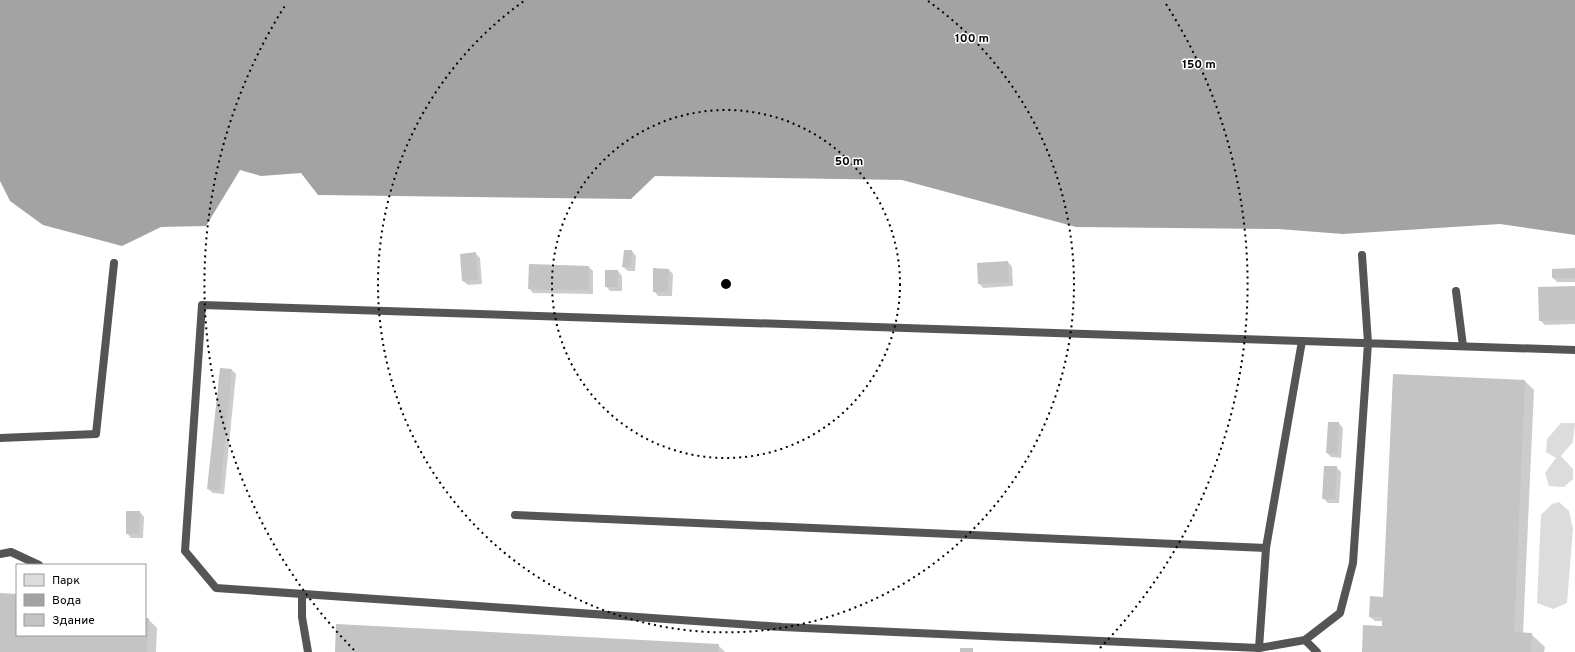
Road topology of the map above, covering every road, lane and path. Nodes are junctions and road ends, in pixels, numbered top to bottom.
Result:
1 (1362, 255) dead end
2 (114, 263) dead end
3 (1456, 291) dead end
4 (1302, 341) junction
5 (1368, 343) junction
6 (1463, 346) junction
7 (1575, 350) edge
8 (0, 438) edge
9 (515, 514) dead end
10 (1266, 548) junction
11 (0, 554) edge
12 (36, 564) edge
13 (302, 594) junction
14 (1305, 640) junction
15 (1259, 648) junction
16 (308, 652) edge
17 (1317, 652) edge

1 - 5 lane
2 - 8 lane
3 - 6 lane
4 - 5 lane
4 - 10 lane
4 - 13 lane
5 - 6 lane
5 - 14 lane
6 - 7 lane
9 - 10 lane
10 - 15 lane
11 - 12 lane
13 - 15 lane
13 - 16 lane
14 - 15 lane
14 - 17 lane

